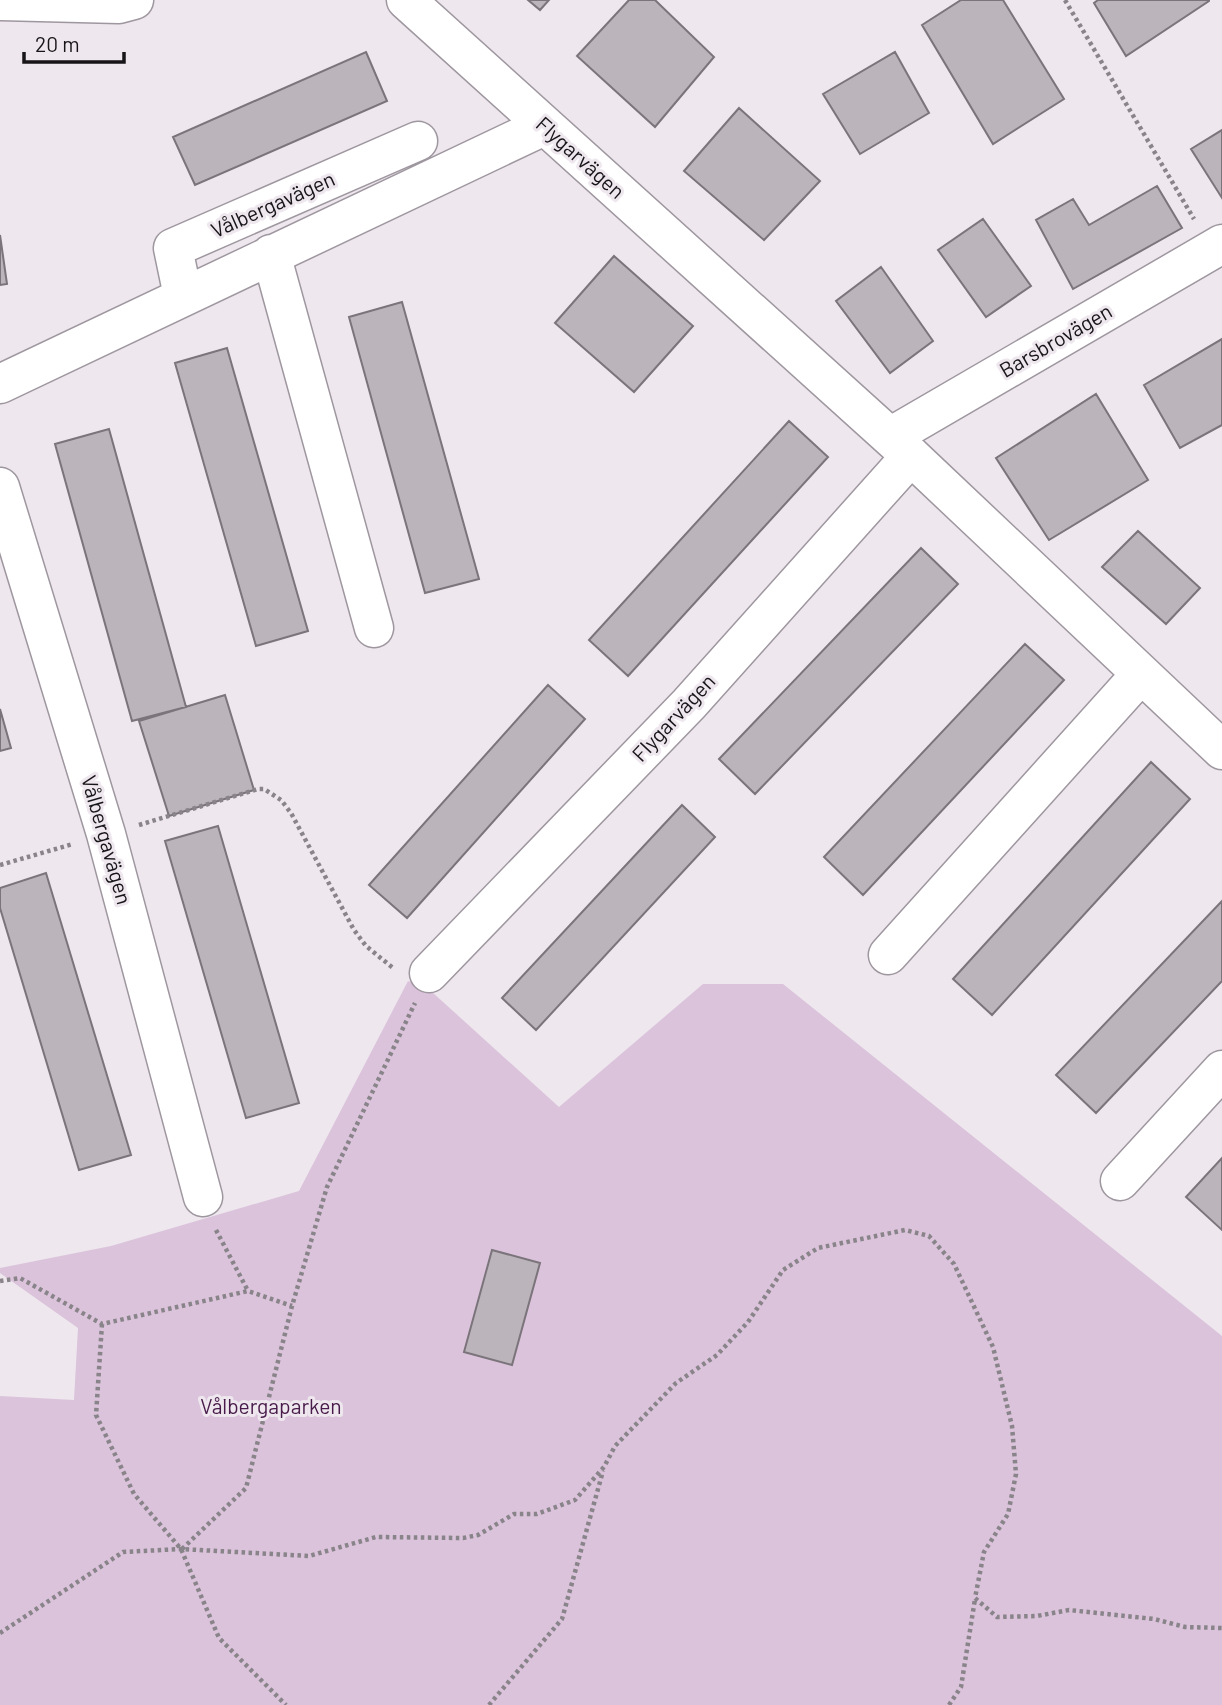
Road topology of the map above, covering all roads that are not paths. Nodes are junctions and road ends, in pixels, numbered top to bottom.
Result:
1 (134, 0) edge
2 (406, 0) edge
3 (0, 1) edge
4 (544, 126) junction
5 (418, 141) dead end
6 (1217, 247) edge
7 (271, 254) junction
8 (183, 296) junction
9 (0, 384) edge
10 (900, 446) junction
11 (0, 487) edge
12 (374, 628) dead end
13 (1141, 674) junction
14 (1222, 750) edge
15 (888, 955) dead end
16 (426, 979) road end
17 (1222, 1070) edge
18 (1120, 1181) dead end
19 (203, 1197) road end

1 - 3 street
2 - 4 street, Flygarvägen
4 - 7 street, Vålbergavägen
4 - 10 street, Flygarvägen
5 - 8 street, Vålbergavägen
6 - 10 street, Barsbrovägen
7 - 8 street, Vålbergavägen
7 - 12 street, Vålbergavägen
8 - 9 street, Vålbergavägen
10 - 13 street, Flygarvägen
10 - 16 street, Flygarvägen
11 - 19 street, Vålbergavägen
13 - 14 street, Flygarvägen
13 - 15 street
17 - 18 street

